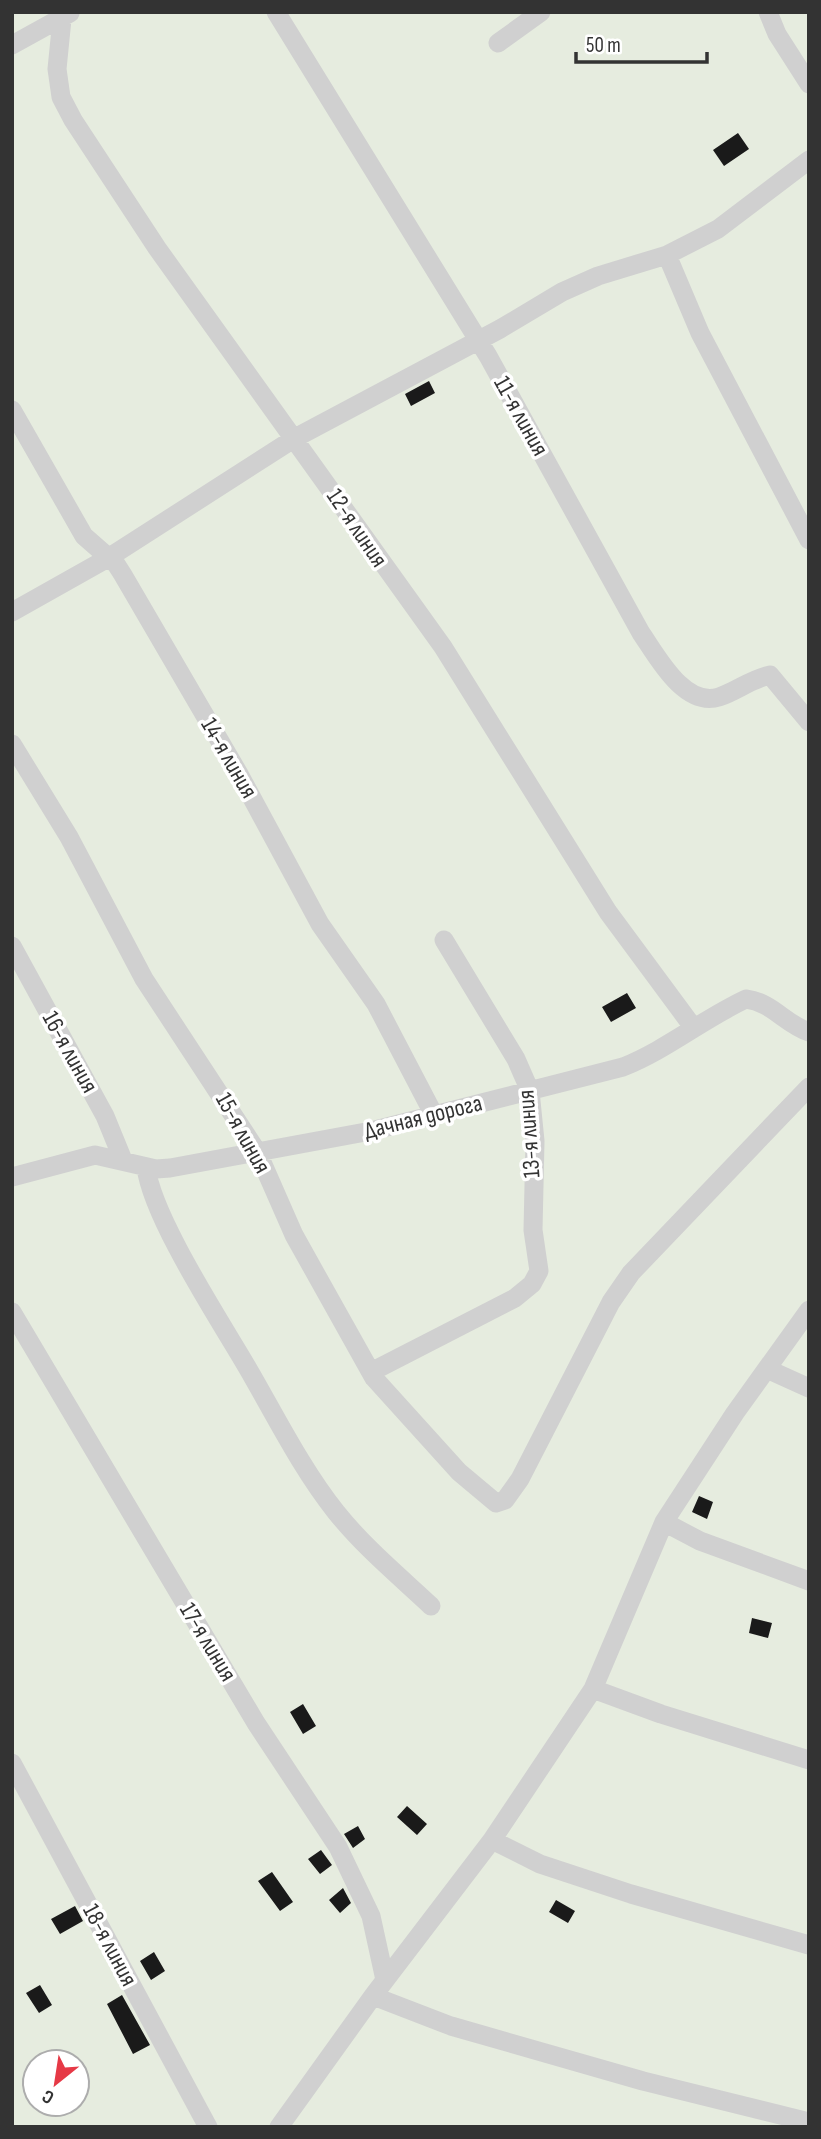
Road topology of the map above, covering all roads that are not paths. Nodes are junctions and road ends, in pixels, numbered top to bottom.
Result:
1 (276, 12) edge
2 (541, 12) edge
3 (768, 12) edge
4 (66, 16) edge
5 (498, 43) dead end
6 (12, 45) edge
7 (809, 84) edge
8 (809, 160) edge
9 (667, 255) junction
10 (478, 340) junction
11 (12, 410) edge
12 (296, 438) junction
13 (809, 540) edge
14 (108, 558) junction
15 (12, 612) edge
16 (809, 722) edge
17 (12, 744) edge
18 (444, 940) dead end
19 (12, 946) edge
20 (693, 1027) junction
21 (809, 1032) edge
22 (809, 1087) edge
23 (530, 1091) junction
24 (434, 1115) junction
25 (258, 1153) junction
26 (123, 1160) junction
27 (146, 1167) junction
28 (12, 1177) edge
29 (809, 1310) edge
30 (12, 1312) edge
31 (767, 1369) junction
32 (371, 1373) junction
33 (809, 1388) edge
34 (664, 1522) junction
35 (809, 1581) edge
36 (431, 1606) dead end
37 (593, 1689) junction
38 (809, 1760) edge
39 (12, 1763) edge
40 (492, 1840) junction
41 (809, 1945) edge
42 (385, 1980) junction
43 (373, 1996) junction
44 (809, 2122) edge
45 (208, 2127) edge
46 (279, 2127) edge

1 - 10 street, 11-я линия
2 - 5 street
3 - 7 street
4 - 6 street
4 - 12 street, 12-я линия
8 - 9 street
9 - 10 street
9 - 13 street
10 - 12 street
10 - 16 street, 11-я линия
11 - 14 street, 14-я линия
12 - 14 street
12 - 20 street, 12-я линия
14 - 15 street
14 - 24 street, 14-я линия
17 - 25 street, 15-я линия
18 - 23 street, 13-я линия
19 - 26 street, 16-я линия
20 - 21 street, Дачная дорога
20 - 23 street, Дачная дорога
22 - 32 street, 15-я линия
23 - 24 street, Дачная дорога
23 - 32 street, 13-я линия
24 - 25 street, Дачная дорога
25 - 27 street, Дачная дорога
25 - 32 street, 15-я линия
26 - 27 street, Дачная дорога
26 - 28 street, Дачная дорога
27 - 36 street
29 - 31 street
30 - 42 street, 17-я линия
31 - 33 street
31 - 34 street
34 - 35 street
34 - 37 street
37 - 38 street
37 - 40 street
39 - 45 street, 18-я линия
40 - 41 street
40 - 42 street
42 - 43 street
43 - 44 street
43 - 46 street

